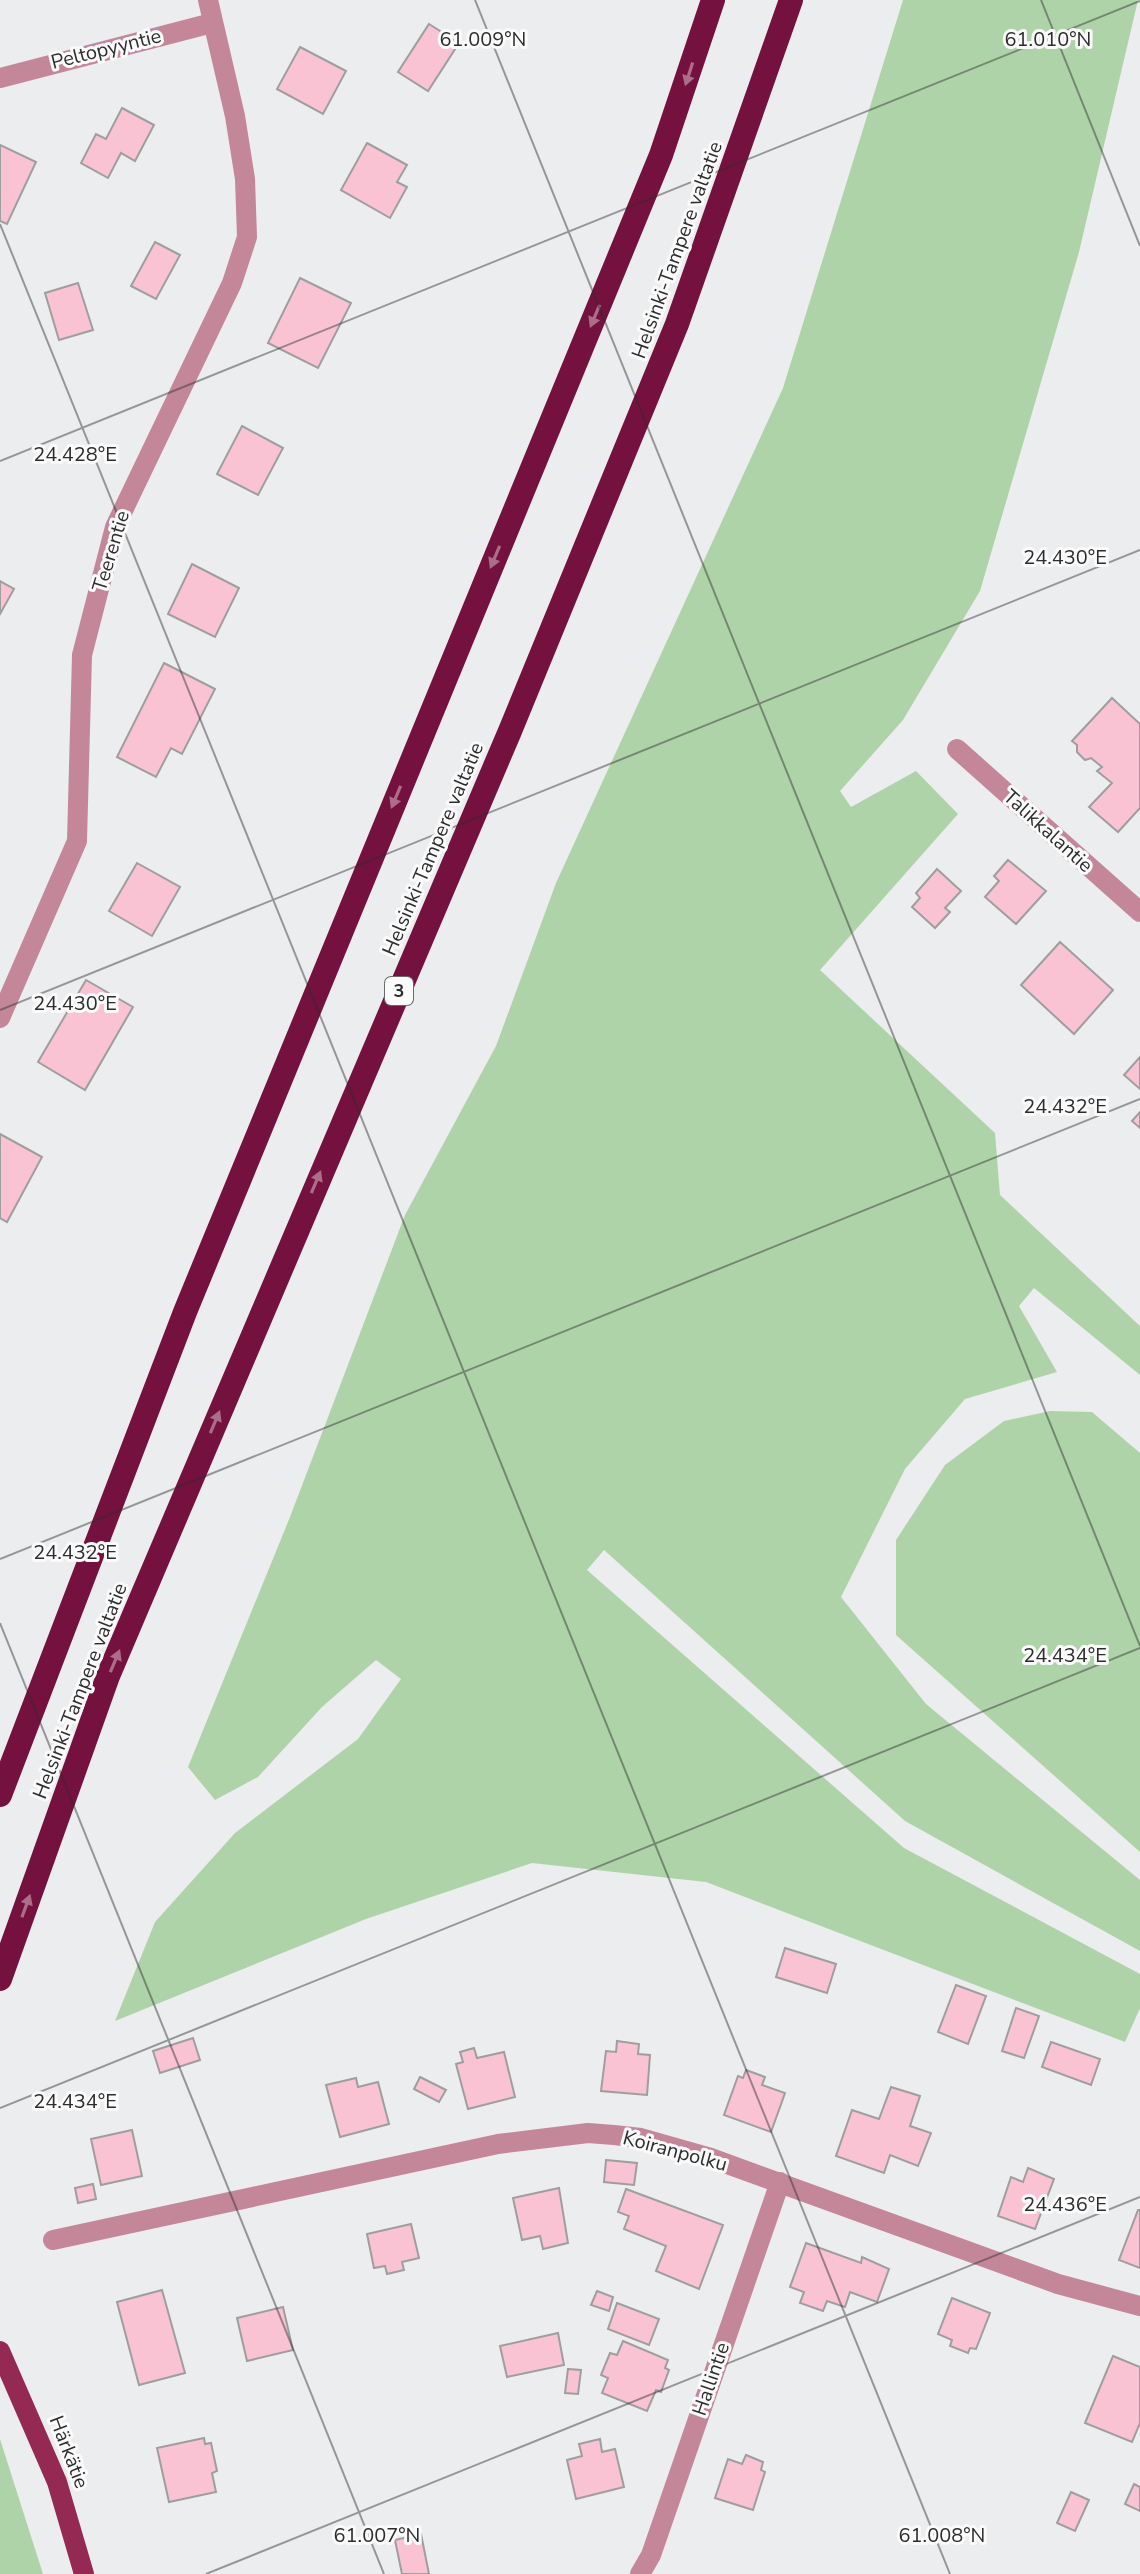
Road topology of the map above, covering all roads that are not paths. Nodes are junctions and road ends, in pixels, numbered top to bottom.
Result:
1 (208, 0) edge
2 (713, 0) edge
3 (791, 0) edge
4 (212, 23) junction
5 (0, 78) edge
6 (957, 749) dead end
7 (1140, 912) edge
8 (0, 1018) edge
9 (0, 1795) edge
10 (0, 1979) edge
11 (780, 2182) junction
12 (53, 2240) dead end
13 (1140, 2306) edge
14 (0, 2351) edge
15 (84, 2574) edge
16 (640, 2574) edge

1 - 4 street, Teerentie
2 -> 9 highway, Helsinki-Tampere valtatie
10 -> 3 highway, Helsinki-Tampere valtatie / 3
4 - 5 street, Peltopyyntie
4 - 8 street, Teerentie
6 - 7 street, Talikkalantie
11 - 12 street, Koiranpolku
11 - 13 street, Koiranpolku
11 - 16 street, Hallintie
14 - 15 main road, Härkätie

